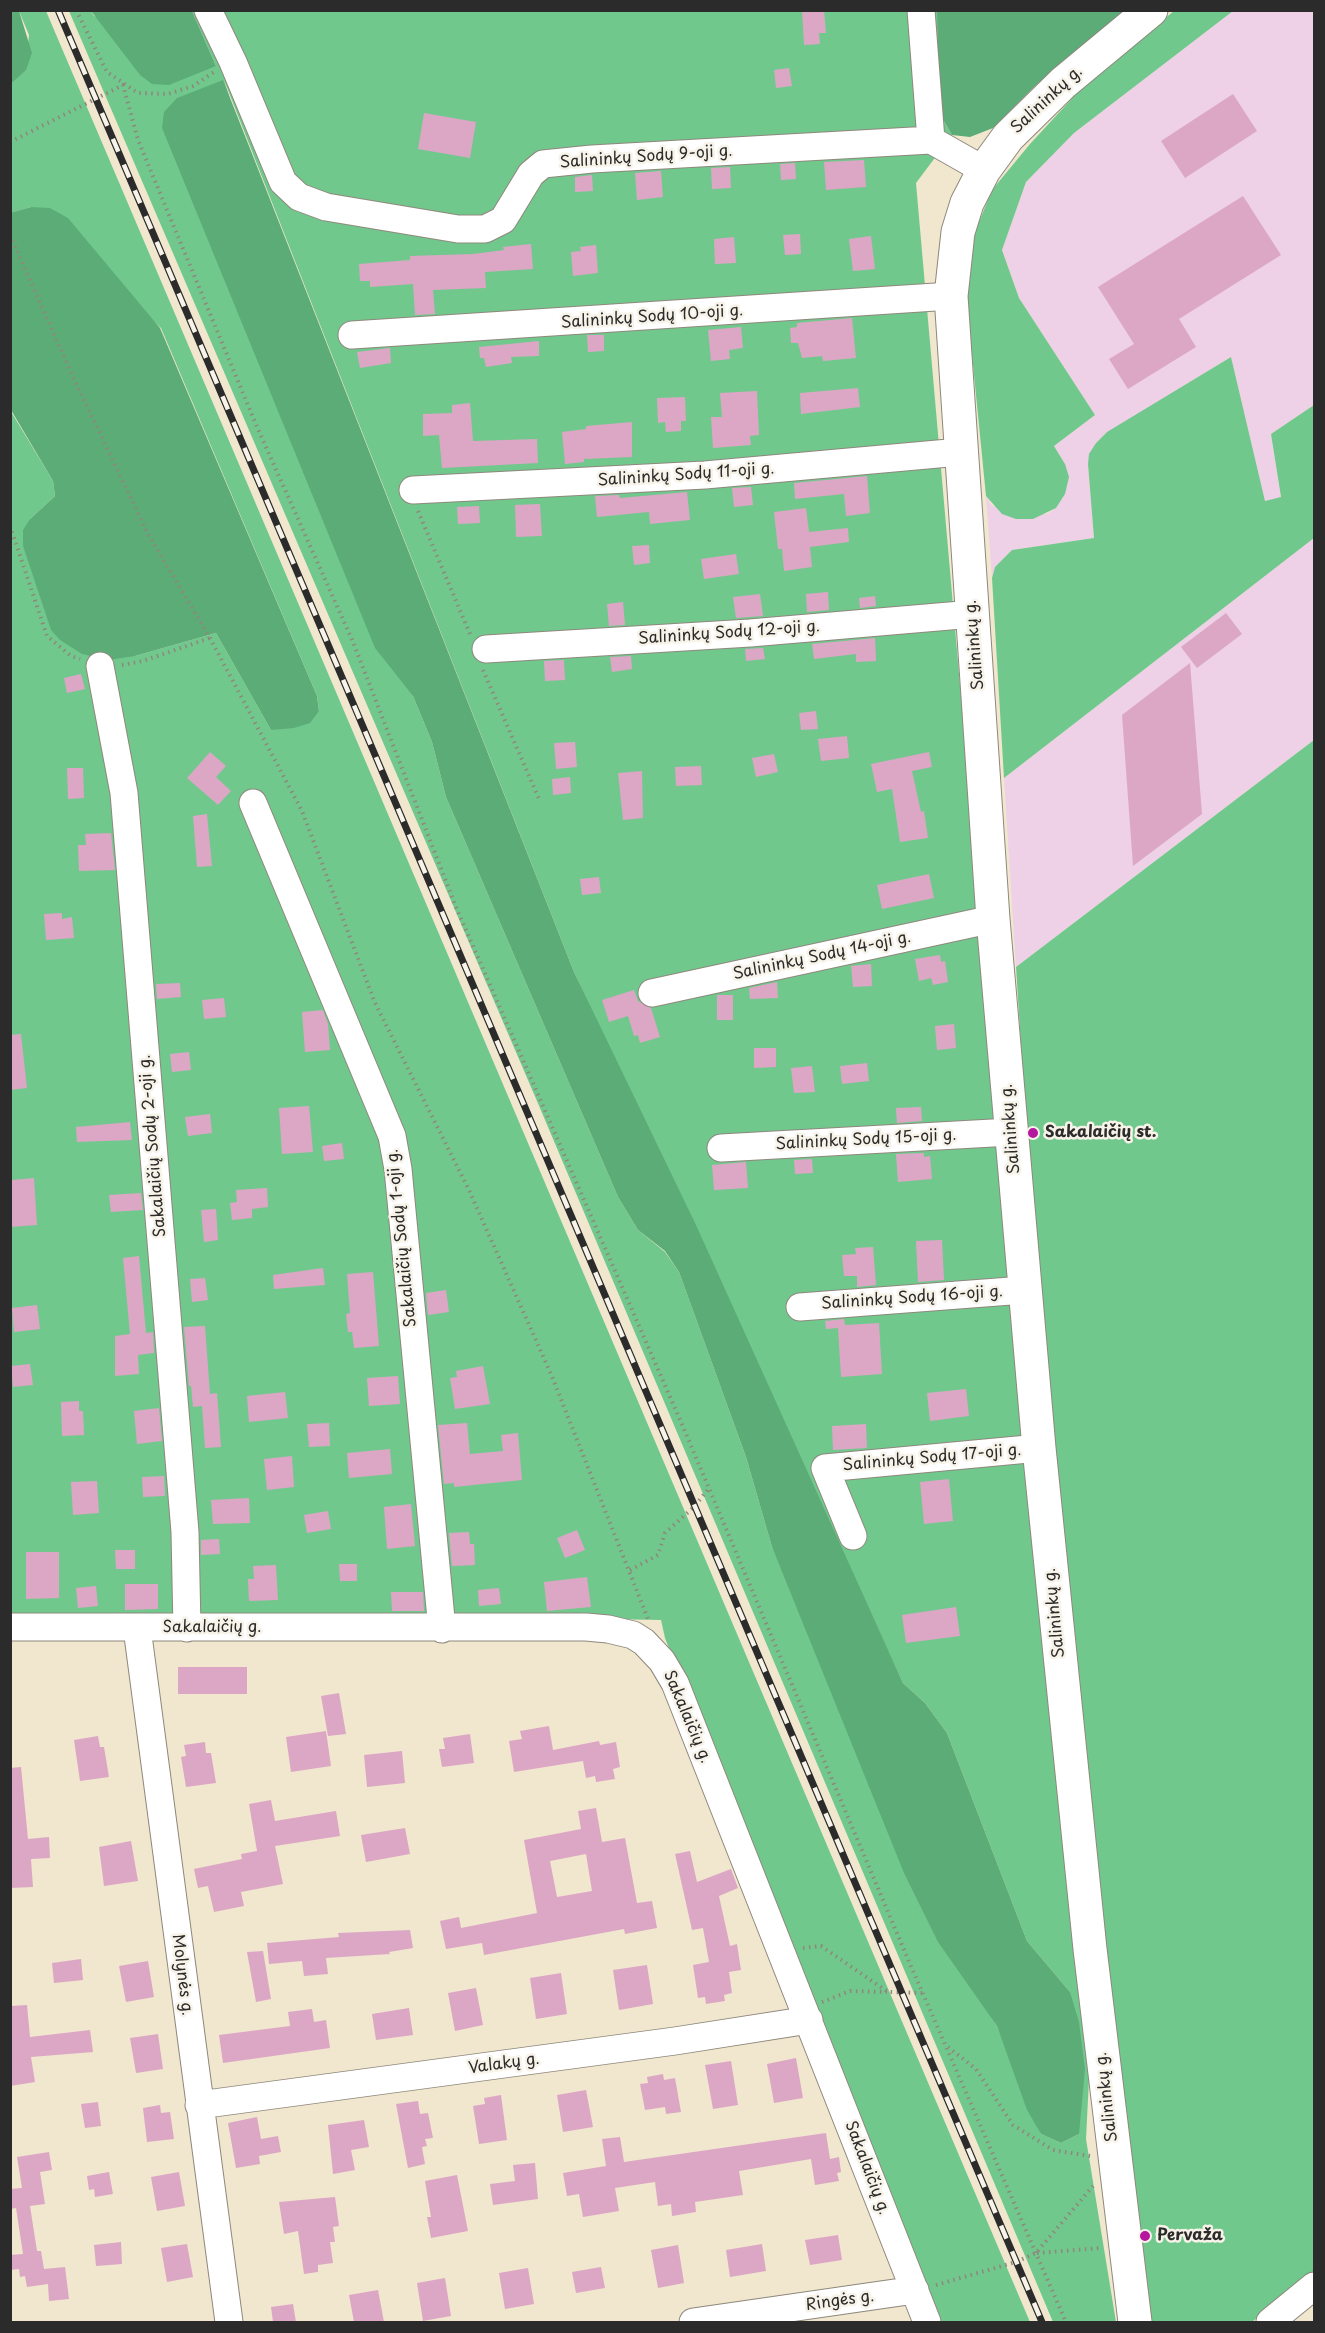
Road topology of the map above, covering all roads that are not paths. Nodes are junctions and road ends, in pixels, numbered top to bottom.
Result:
1 (208, 10) edge
2 (921, 10) edge
3 (1151, 10) edge
4 (931, 140) junction
5 (984, 170) junction
6 (951, 296) junction
7 (352, 335) dead end
8 (960, 452) junction
9 (413, 490) dead end
10 (973, 614) junction
11 (486, 650) dead end
12 (100, 666) road end
13 (253, 803) dead end
14 (993, 919) junction
15 (652, 993) dead end
16 (1011, 1132) junction
17 (721, 1148) dead end
18 (1024, 1290) junction
19 (800, 1307) dead end
20 (1039, 1448) junction
21 (853, 1536) dead end
22 (10, 1627) edge
23 (137, 1628) junction
24 (187, 1628) junction
25 (441, 1629) junction
26 (807, 2014) junction
27 (199, 2106) junction
28 (1314, 2286) edge
29 (915, 2290) junction
30 (229, 2322) edge
31 (693, 2322) edge
32 (927, 2322) edge
33 (1135, 2322) edge
34 (1270, 2322) edge

1 - 4 street, Salininkų Sodų 9-oji g.
2 - 4 street
3 - 5 main road, Salininkų g.
4 - 5 street
5 - 6 main road, Salininkų g.
6 - 7 street, Salininkų Sodų 10-oji g.
6 - 8 main road, Salininkų g.
8 - 9 street, Salininkų Sodų 11-oji g.
8 - 10 main road, Salininkų g.
10 - 11 street, Salininkų Sodų 12-oji g.
10 - 14 main road, Salininkų g.
12 - 24 street, Sakalaičių Sodų 2-oji g.
13 - 25 street, Sakalaičių Sodų 1-oji g.
14 - 15 street, Salininkų Sodų 14-oji g.
14 - 16 main road, Salininkų g.
16 - 17 street, Salininkų Sodų 15-oji g.
16 - 18 main road, Salininkų g.
18 - 19 street, Salininkų Sodų 16-oji g.
18 - 20 main road, Salininkų g.
20 - 21 street, Salininkų Sodų 17-oji g.
20 - 33 main road, Salininkų g.
22 - 23 street, Sakalaičių g.
23 - 24 street, Sakalaičių g.
23 - 27 street, Molynės g.
24 - 25 street, Sakalaičių g.
25 - 26 street, Sakalaičių g.
26 - 27 street, Valakų g.
26 - 29 street, Sakalaičių g.
27 - 30 street, Molynės g.
28 - 34 street
29 - 31 street, Ringės g.
29 - 32 street, Sakalaičių g.

